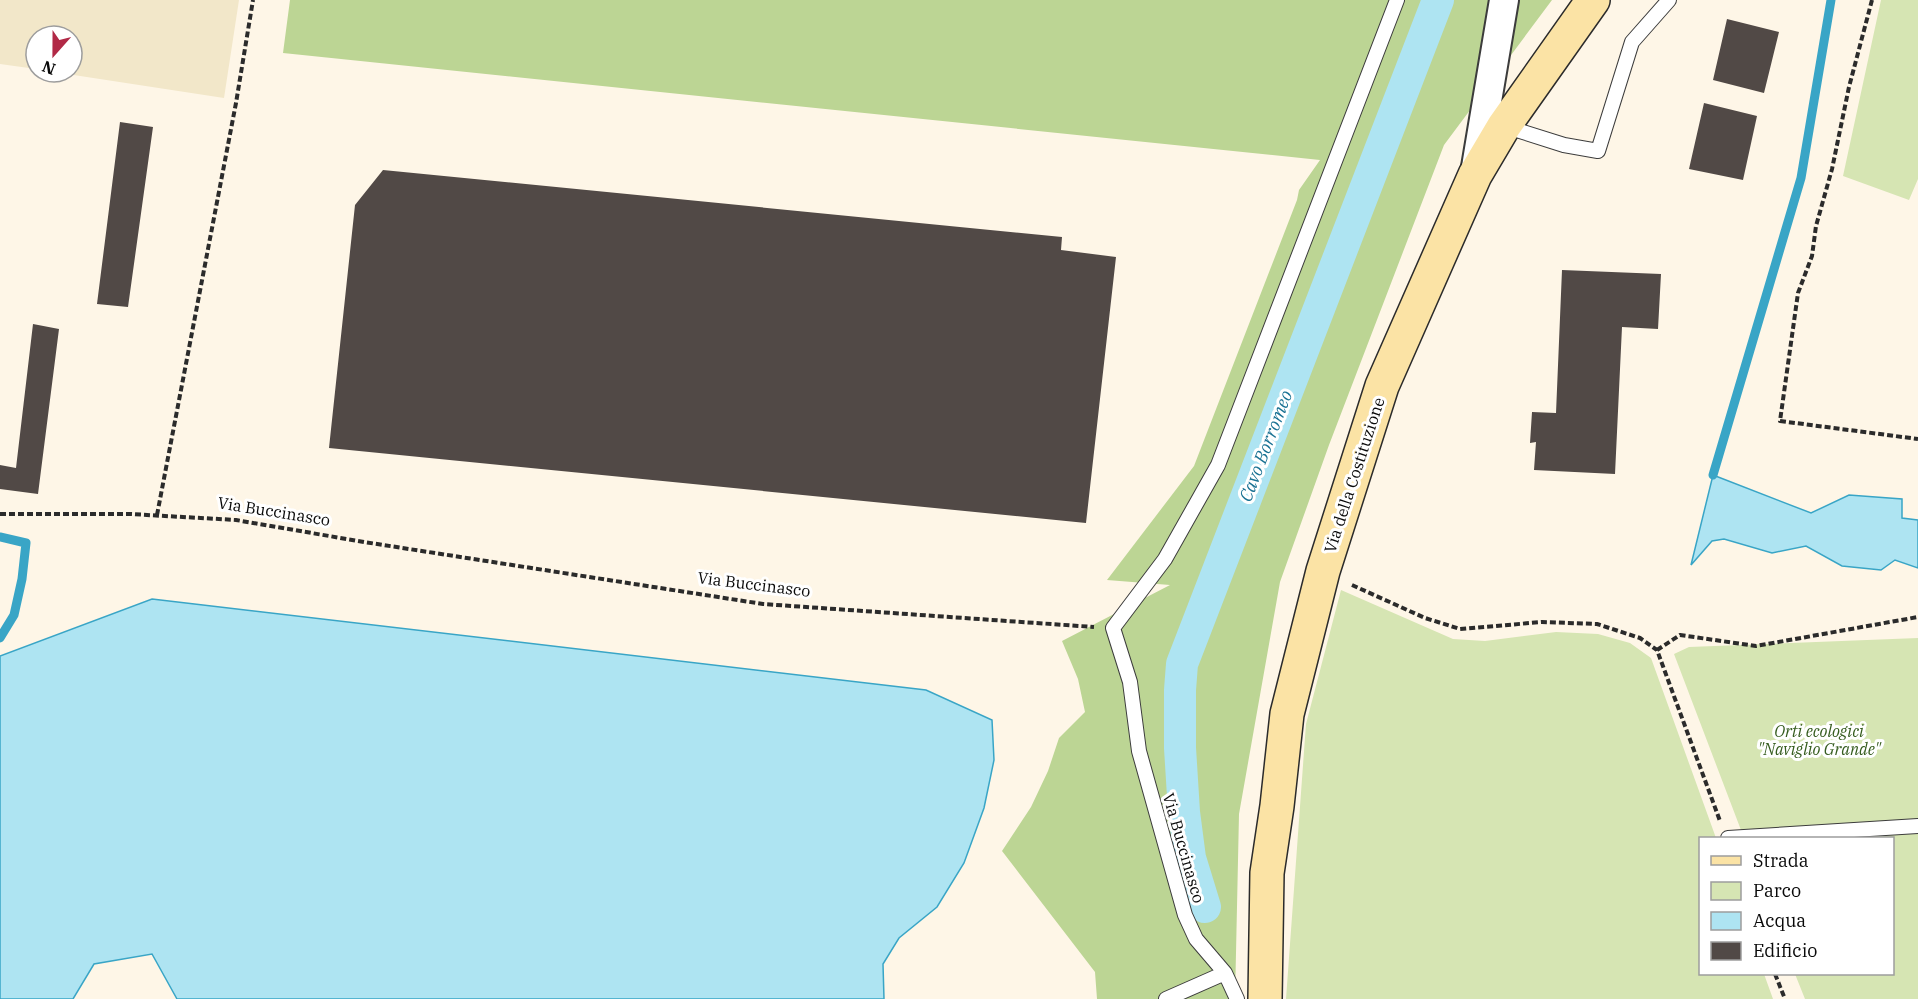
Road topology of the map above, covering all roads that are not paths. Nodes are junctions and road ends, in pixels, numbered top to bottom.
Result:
1 (1397, 0) edge
2 (1504, 0) edge
3 (1593, 0) edge
4 (1669, 0) edge
5 (1504, 126) junction
6 (1475, 175) junction
7 (1918, 826) edge
8 (1725, 833) edge
9 (1225, 973) junction
10 (1166, 999) edge
11 (1237, 999) edge
12 (1265, 999) edge

1 - 9 lane, Via Buccinasco
2 - 6 street
3 - 5 main road, Via della Costituzione
4 - 5 lane
5 - 6 main road, Via della Costituzione
6 - 12 main road, Via della Costituzione
7 - 8 lane
9 - 10 lane
9 - 11 lane, Via Buccinasco

